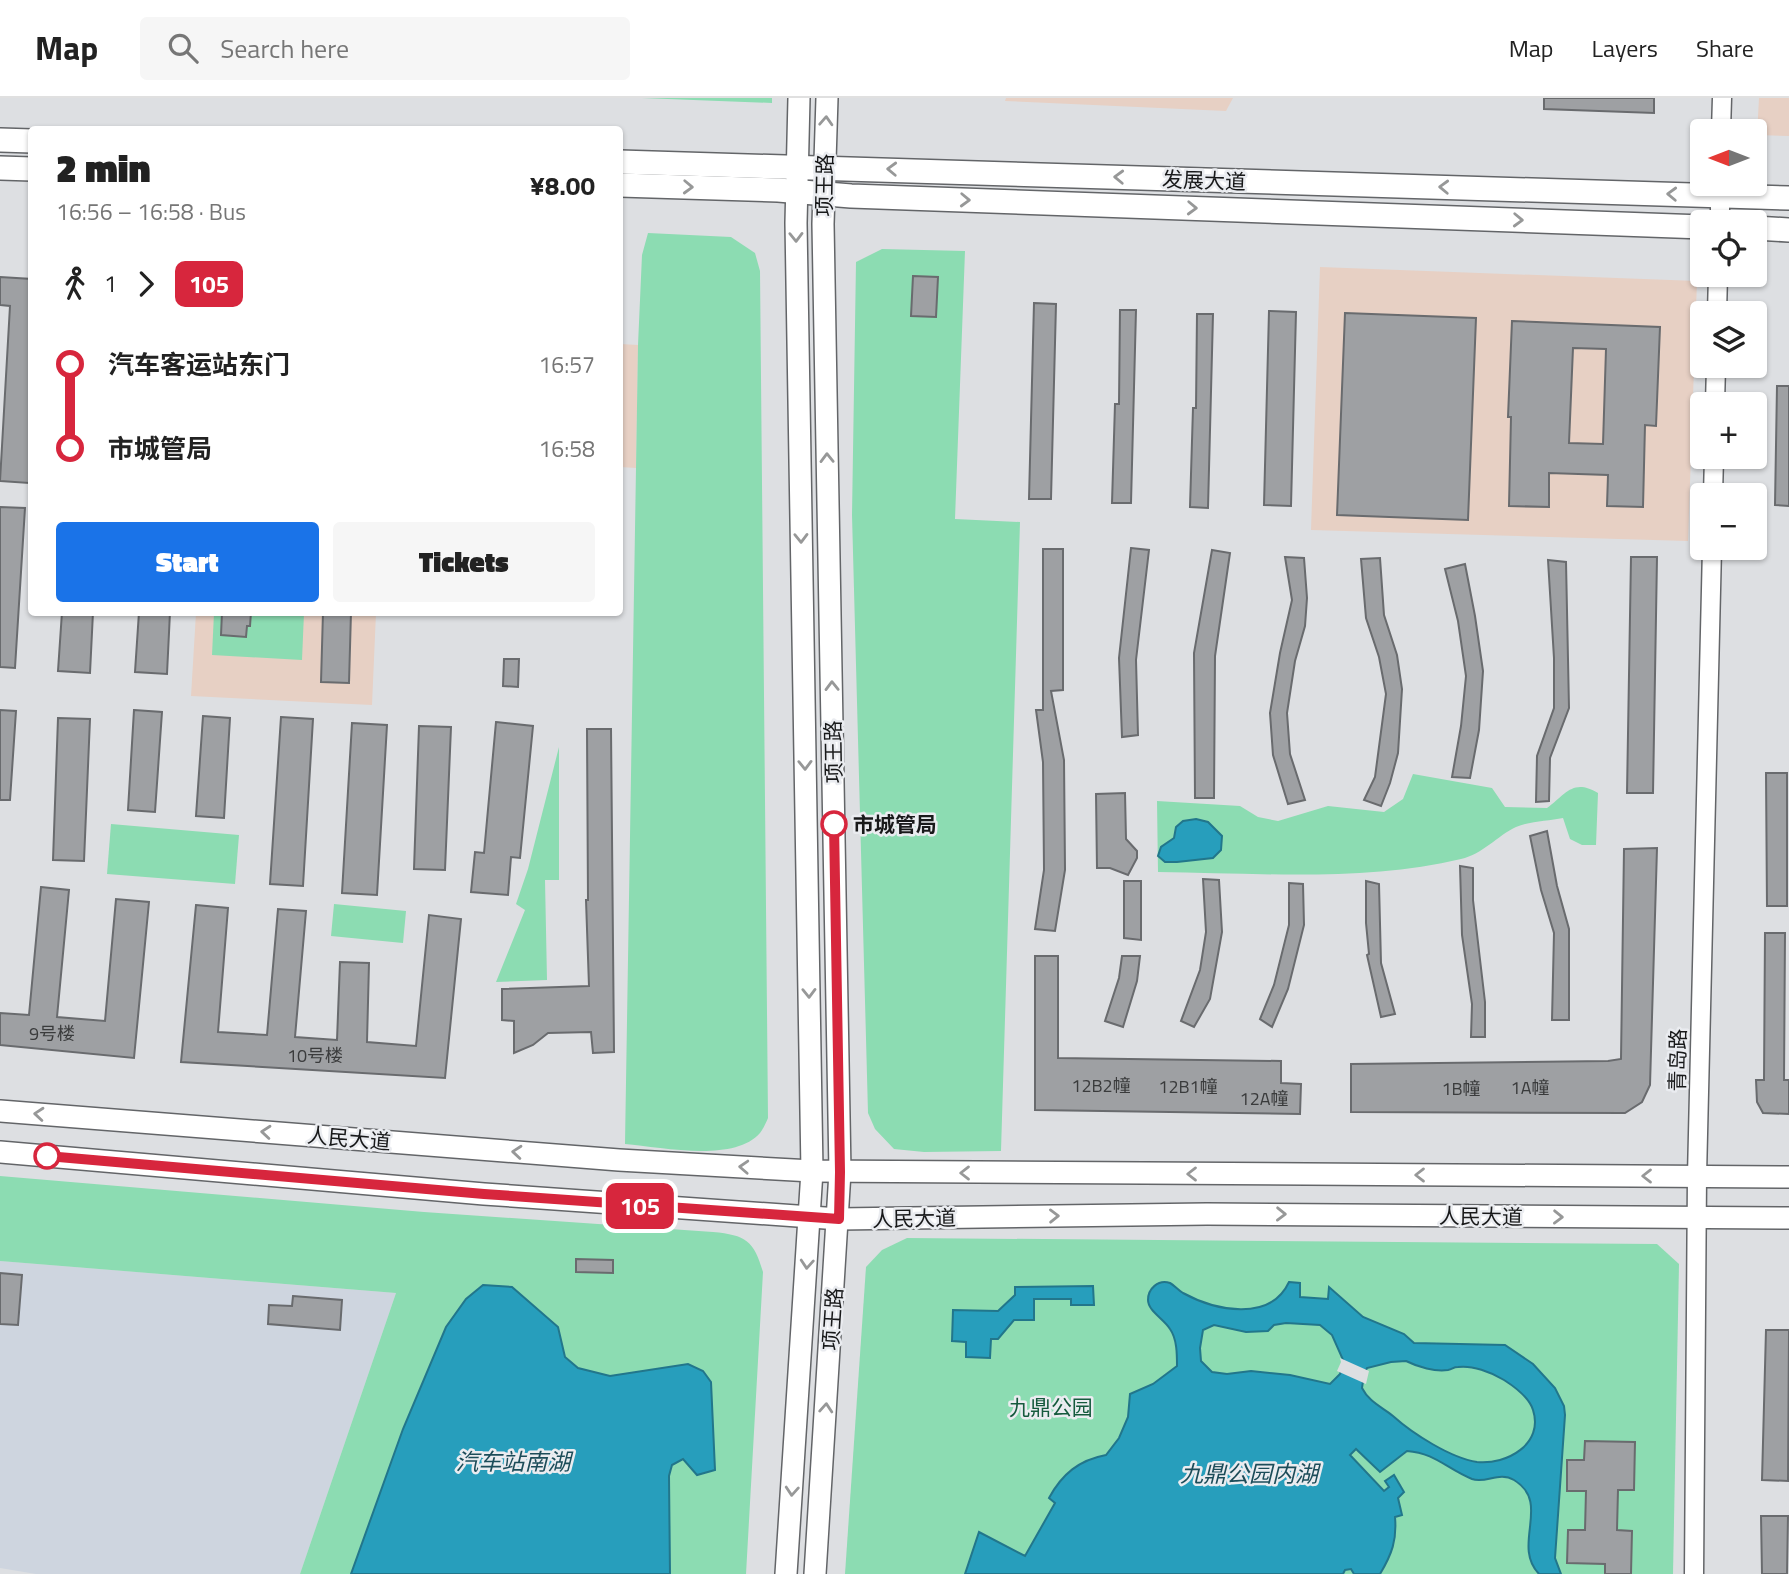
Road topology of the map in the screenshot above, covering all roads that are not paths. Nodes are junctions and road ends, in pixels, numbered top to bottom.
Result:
1 (799, 98) edge
2 (827, 98) edge
3 (1722, 98) edge
4 (1721, 119) edge
5 (0, 140) edge
6 (28, 141) edge
7 (623, 162) edge
8 (824, 168) junction
9 (0, 169) edge
10 (28, 169) edge
11 (796, 180) junction
12 (623, 185) edge
13 (1690, 189) edge
14 (823, 194) junction
15 (1768, 196) edge
16 (1789, 198) edge
17 (1690, 227) edge
18 (1767, 229) edge
19 (1789, 229) edge
20 (1712, 560) edge
21 (0, 1111) edge
22 (0, 1152) edge
23 (812, 1171) junction
24 (840, 1172) junction
25 (1697, 1176) junction
26 (1789, 1177) edge
27 (810, 1218) junction
28 (1697, 1218) junction
29 (1789, 1218) edge
30 (839, 1219) junction
31 (786, 1574) edge
32 (815, 1574) edge
33 (1695, 1574) edge

1 - 11 main road, 项王路
8 -> 2 main road, 项王路
3 - 4 street
5 - 6 main road
7 - 11 main road, 发展大道
8 - 11 main road, 发展大道
13 -> 8 main road, 发展大道
8 - 14 main road, 项王路
9 - 10 main road
12 -> 11 main road, 发展大道
11 - 14 main road, 发展大道
11 -> 23 main road, 项王路
14 -> 17 main road, 发展大道
24 -> 14 main road, 项王路
15 - 16 main road, 发展大道
18 - 19 main road
20 - 25 street, 青岛路
23 -> 21 main road, 人民大道
22 - 27 main road, 人民大道
23 - 24 main road, 人民大道
23 - 27 main road, 项王路
25 -> 24 main road, 人民大道
24 - 30 main road, 项王路
25 - 26 main road, 人民大道
25 - 28 street, 青岛路
27 - 30 main road, 人民大道
27 -> 31 main road, 项王路
28 - 29 main road, 人民大道
30 -> 28 main road, 人民大道
28 - 33 street, 青岛路
32 -> 30 main road, 项王路

